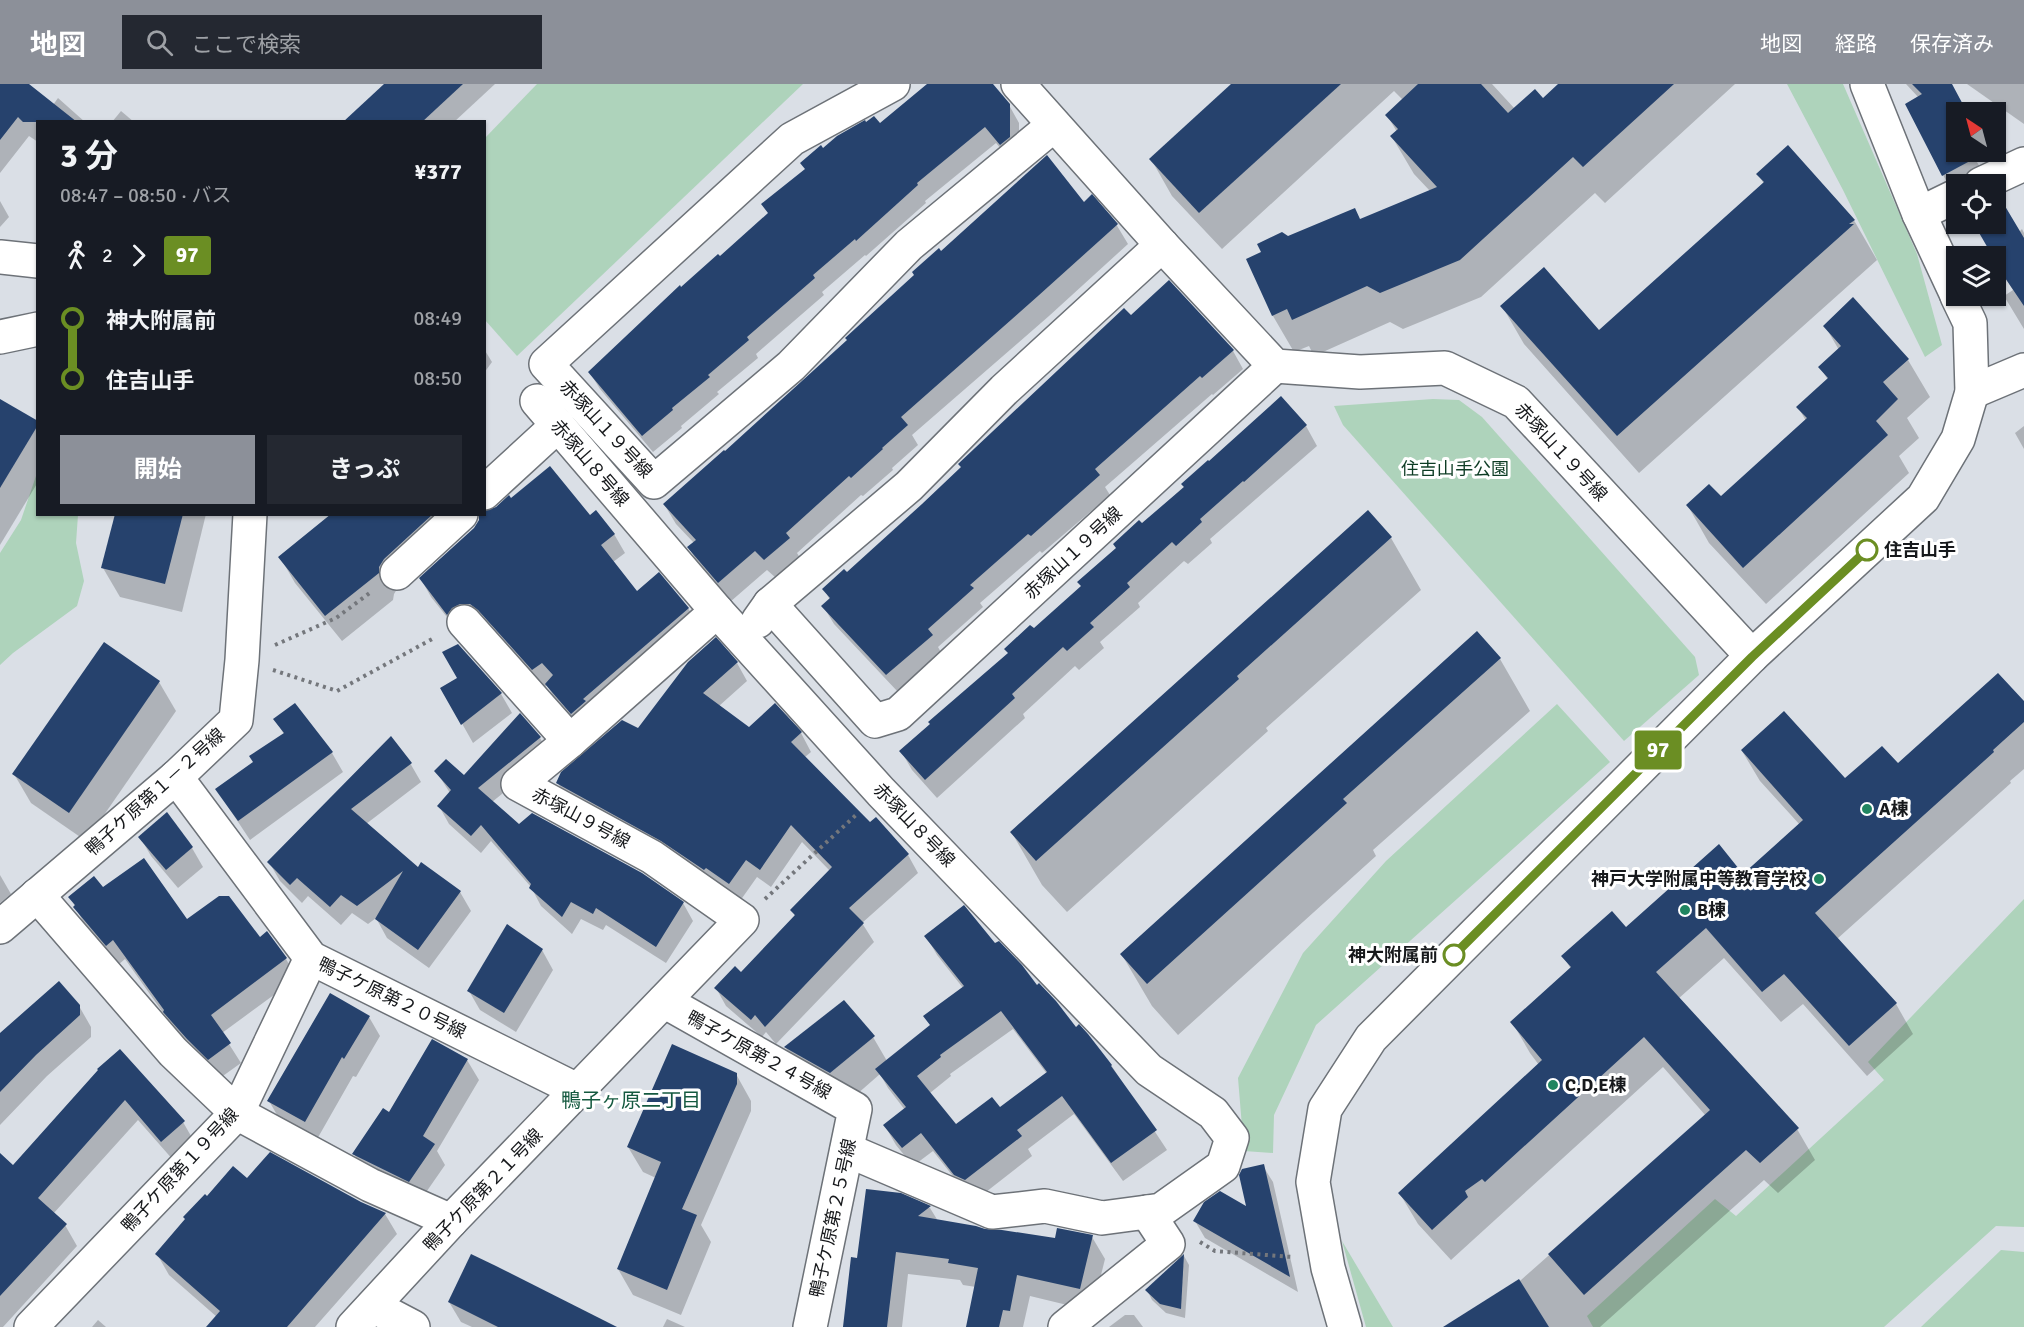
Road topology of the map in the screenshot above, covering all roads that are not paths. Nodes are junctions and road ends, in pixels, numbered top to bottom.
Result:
1 (893, 84) edge
2 (1018, 84) edge
3 (1867, 84) edge
4 (1054, 124) junction
5 (2024, 164) edge
6 (2002, 174) edge
7 (1946, 201) edge
8 (1919, 214) junction
9 (1162, 245) junction
10 (0, 257) edge
11 (36, 261) edge
12 (1946, 271) edge
13 (1962, 306) edge
14 (36, 329) edge
15 (0, 337) edge
16 (1275, 366) junction
17 (2024, 369) edge
18 (1972, 392) junction
19 (486, 490) edge
20 (250, 516) edge
21 (459, 516) edge
22 (398, 573) road end
23 (770, 604) junction
24 (717, 611) junction
25 (464, 622) road end
26 (744, 639) junction
27 (1752, 657) junction
28 (570, 741) junction
29 (176, 777) junction
30 (37, 895) junction
31 (0, 927) edge
32 (311, 958) junction
33 (664, 1001) junction
34 (579, 1091) junction
35 (855, 1109) joint
36 (237, 1113) junction
37 (847, 1150) junction
38 (1154, 1211) junction
39 (451, 1221) junction
40 (363, 1316) edge
41 (31, 1327) edge
42 (413, 1327) edge
43 (810, 1327) edge
44 (1065, 1327) edge
45 (1345, 1327) edge

1 - 4 street, 赤塚山１９号線
2 - 4 street
3 - 8 street
4 - 9 street
5 - 6 street
7 - 8 street
8 - 12 street
9 - 16 street
9 - 23 street
10 - 11 street
13 - 18 street
14 - 15 street
16 - 23 street, 赤塚山１９号線
16 - 27 street, 赤塚山１９号線
17 - 18 street
18 - 27 street
19 - 24 street, 赤塚山８号線
20 - 29 street, 鴨子ケ原第１－２号線
21 - 22 street
23 - 26 street
24 - 26 street, 赤塚山８号線
24 - 28 street, 赤塚山９号線
25 - 28 street
26 - 38 street, 赤塚山８号線
27 - 45 street
28 - 33 street, 赤塚山９号線
29 - 30 street, 鴨子ケ原第１－２号線
29 - 32 street, 鴨子ケ原第２０号線
30 - 31 street, 鴨子ケ原第１－２号線
30 - 36 street
32 - 34 street, 鴨子ケ原第２０号線
32 - 36 street, 鴨子ケ原第１９号線
33 - 34 street, 鴨子ケ原第２１号線
33 - 35 street, 鴨子ケ原第２４号線
34 - 39 street, 鴨子ケ原第２１号線
35 - 37 street, 鴨子ケ原第２５号線
36 - 39 street
36 - 41 street, 鴨子ケ原第１９号線
37 - 38 street
37 - 43 street, 鴨子ケ原第２５号線
38 - 44 street
39 - 40 street, 鴨子ケ原第２１号線
40 - 42 street

